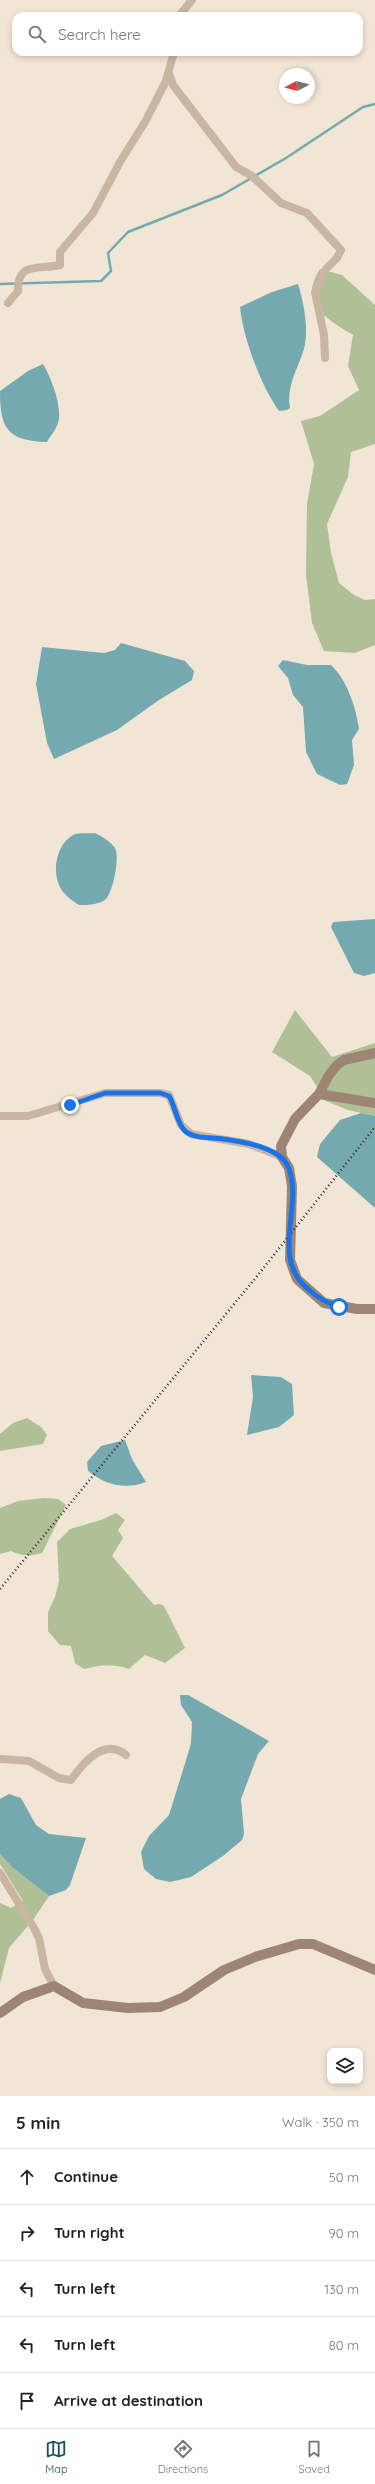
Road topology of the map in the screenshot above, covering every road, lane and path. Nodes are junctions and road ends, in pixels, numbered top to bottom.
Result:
1 (192, 0) edge
2 (182, 12) edge
3 (173, 56) edge
4 (169, 73) junction
5 (8, 303) dead end
6 (325, 358) dead end
7 (375, 1053) edge
8 (319, 1094) junction
9 (375, 1103) edge
10 (0, 1116) edge
11 (282, 1157) junction
12 (375, 1309) edge
13 (126, 1755) dead end
14 (0, 1759) edge
15 (0, 1873) edge
16 (375, 1970) edge
17 (54, 1986) junction
18 (0, 2013) edge

1 - 2 street
3 - 4 street
4 - 5 street
4 - 6 street
7 - 8 street
8 - 9 street
8 - 11 street
10 - 11 street
11 - 12 street
13 - 14 street
15 - 17 street
16 - 17 street
17 - 18 street

